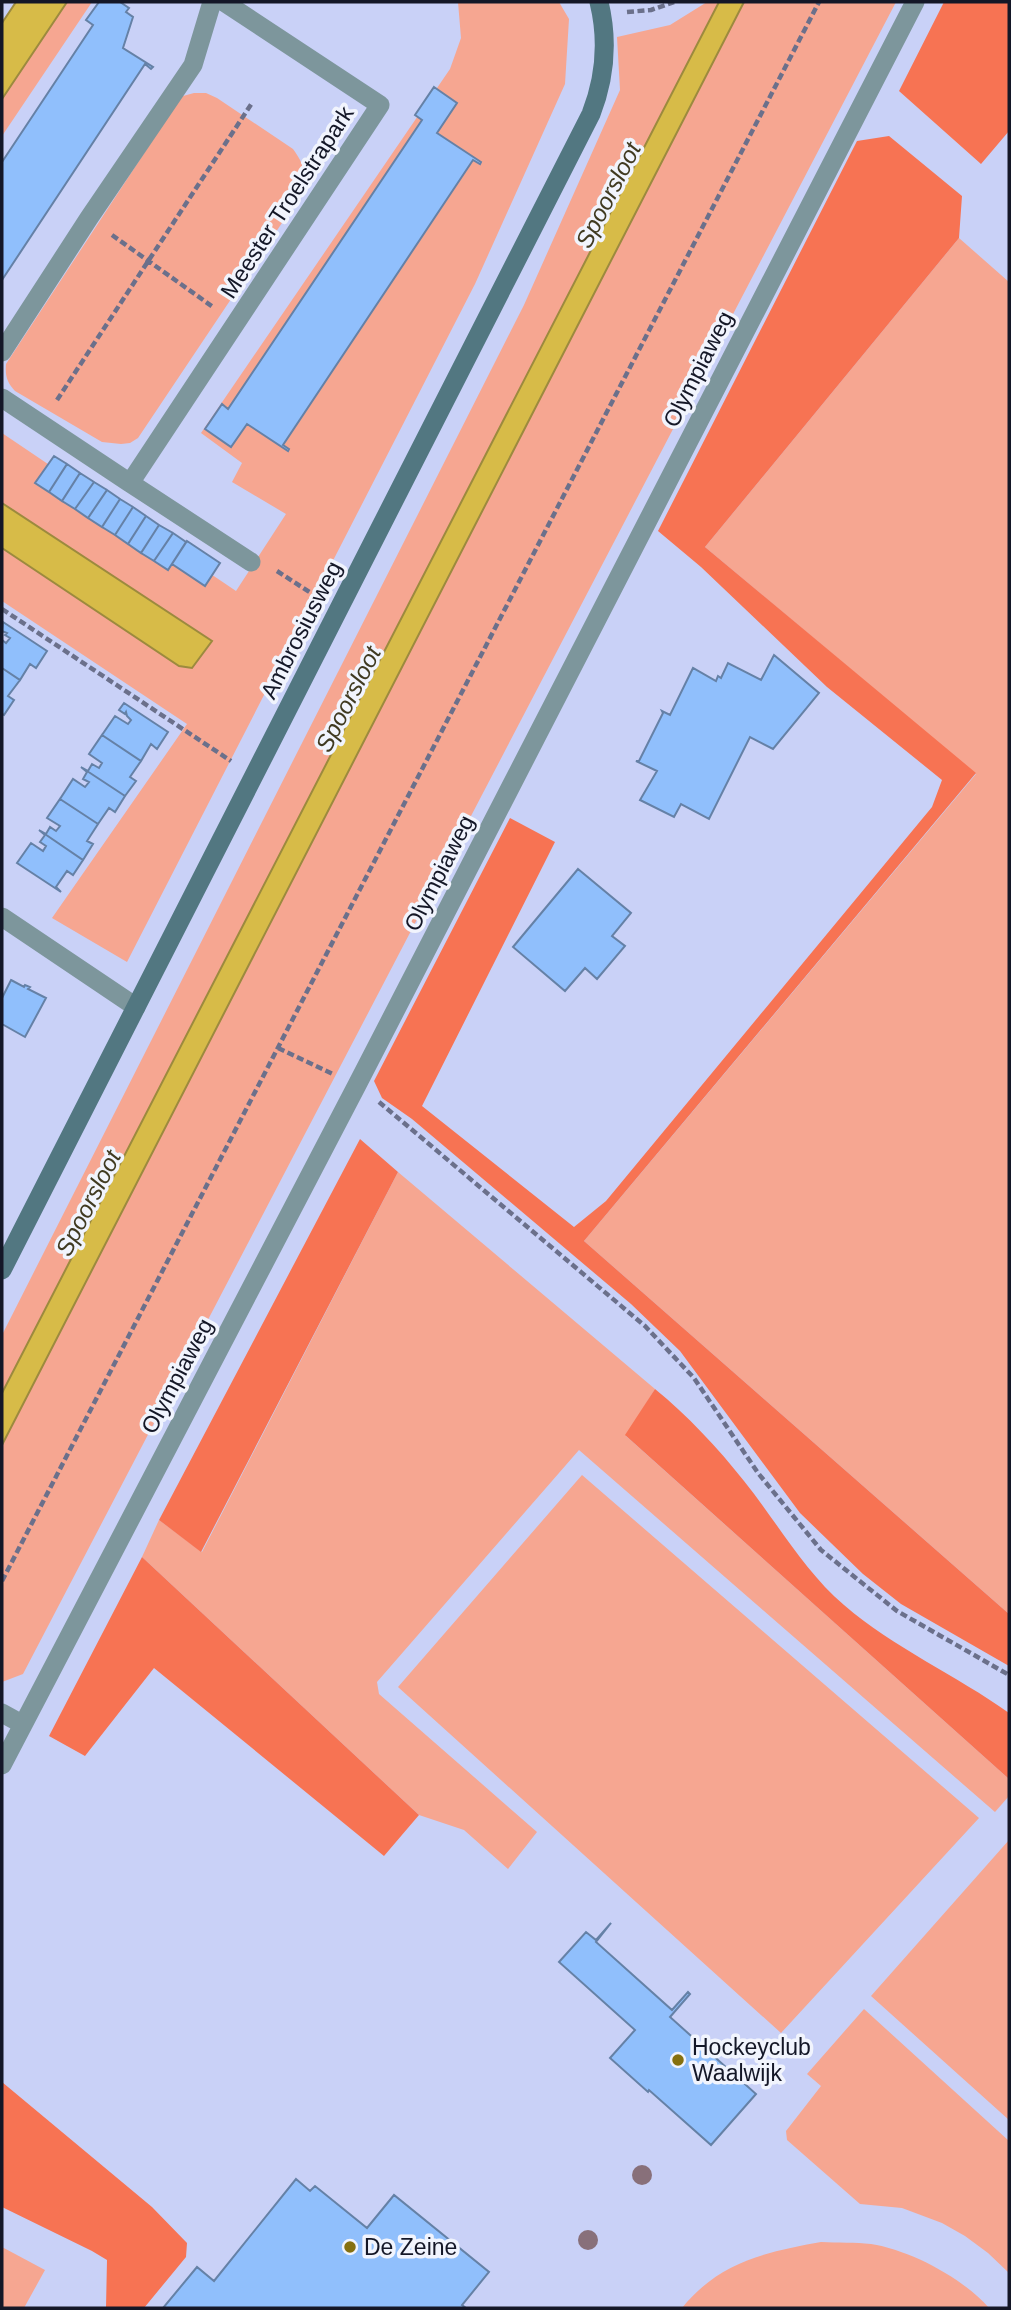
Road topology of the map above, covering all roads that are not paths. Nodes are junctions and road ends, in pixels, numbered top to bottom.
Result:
1 (212, 2) edge
2 (224, 2) edge
3 (915, 2) edge
4 (600, 8) edge
5 (2, 352) edge
6 (2, 398) edge
7 (130, 483) junction
8 (251, 562) road end
9 (2, 917) edge
10 (136, 1007) junction
11 (2, 1270) edge
12 (2, 1713) edge
13 (22, 1724) junction
14 (2, 1765) edge

1 - 5 street
2 - 7 street, Meester Troelstrapark
3 - 13 street, Olympiaweg
4 - 10 main road, Ambrosiusweg
6 - 7 street
7 - 8 street
9 - 10 street
10 - 11 main road, Ambrosiusweg
12 - 13 street
13 - 14 street, Olympiaweg

